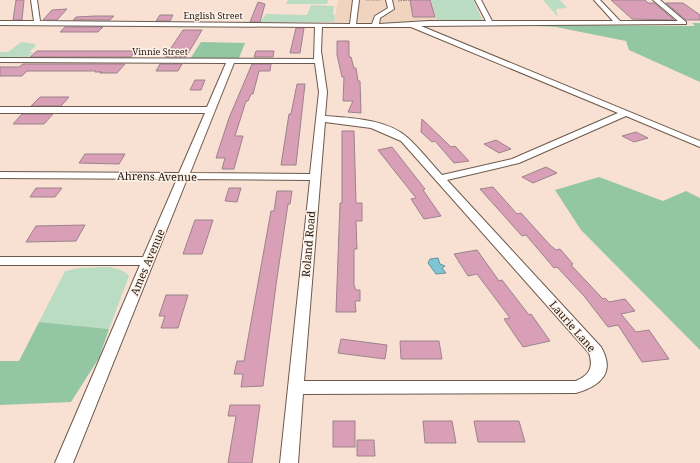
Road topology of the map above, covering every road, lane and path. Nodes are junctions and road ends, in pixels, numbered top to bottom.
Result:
1 (34, 0) edge
2 (356, 0) edge
3 (366, 0) edge
4 (381, 0) edge
5 (392, 0) edge
6 (410, 0) edge
7 (478, 0) edge
8 (597, 0) edge
9 (656, 0) edge
10 (0, 23) edge
11 (37, 23) junction
12 (490, 23) junction
13 (619, 24) junction
14 (319, 25) junction
15 (353, 25) junction
16 (375, 25) junction
17 (413, 25) junction
18 (0, 60) edge
19 (231, 61) junction
20 (319, 61) junction
21 (0, 110) edge
22 (211, 110) junction
23 (626, 114) junction
24 (320, 119) junction
25 (700, 144) edge
26 (0, 175) edge
27 (184, 176) junction
28 (314, 177) junction
29 (441, 178) junction
30 (0, 260) edge
31 (148, 261) junction
32 (296, 388) junction
33 (64, 463) edge
34 (289, 463) edge

1 - 11 street
2 - 15 street
3 - 4 path
5 - 6 path
5 - 16 street
7 - 12 street
8 - 13 street
9 - 13 street, English Street
10 - 11 street, English Street
11 - 14 street, English Street
12 - 13 street, English Street
12 - 17 street, English Street
14 - 15 street, English Street
14 - 20 street, Roland Road
15 - 16 street, English Street
16 - 17 street, English Street
17 - 23 street
18 - 19 street, Vinnie Street
19 - 20 street, Vinnie Street
19 - 22 street, Ames Avenue
20 - 24 street, Roland Road
21 - 22 street
22 - 27 street, Ames Avenue
23 - 25 street
23 - 29 street
24 - 28 street, Roland Road
24 - 29 street, Laurie Lane
26 - 27 street, Ahrens Avenue
27 - 28 street, Ahrens Avenue
27 - 31 street, Ames Avenue
28 - 32 street, Roland Road
29 - 32 street, Laurie Lane
30 - 31 street
31 - 33 street, Ames Avenue
32 - 34 street, Roland Road

